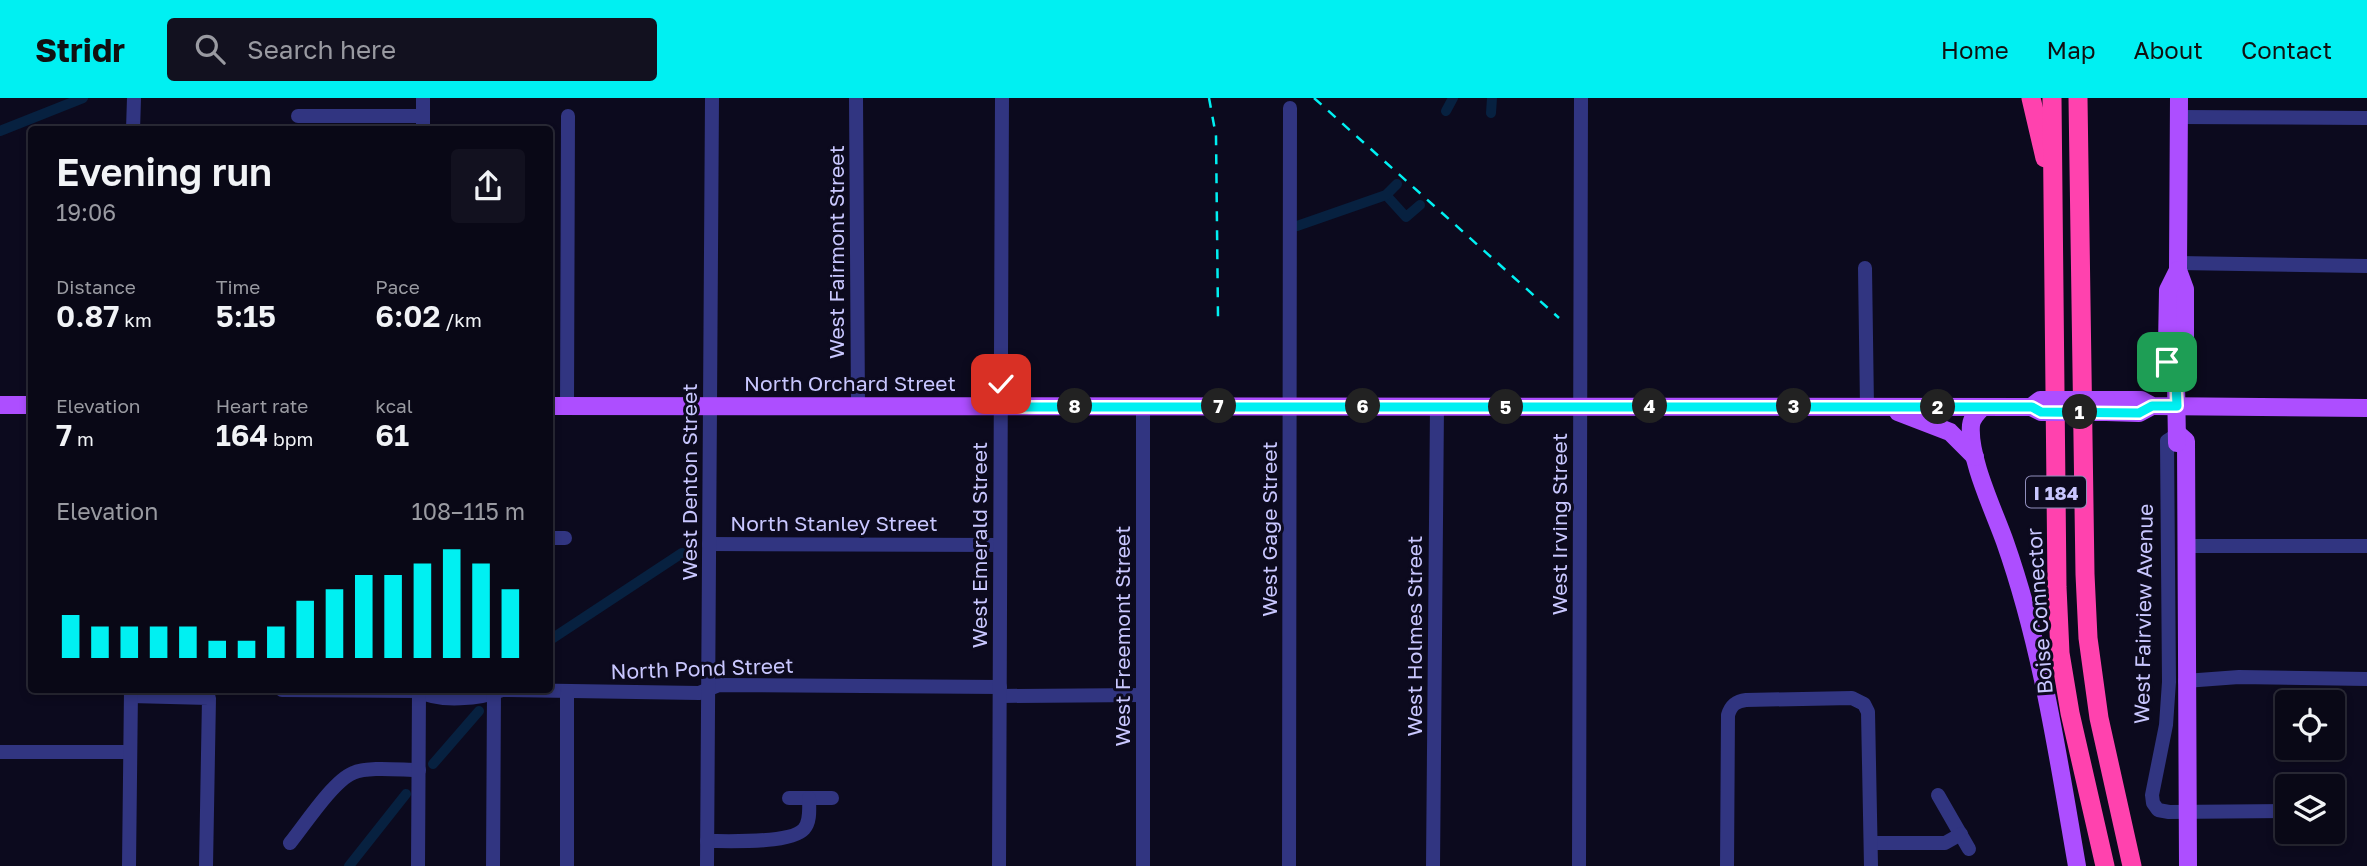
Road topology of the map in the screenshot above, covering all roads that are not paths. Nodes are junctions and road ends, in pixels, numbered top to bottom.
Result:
1 (134, 98) edge
2 (423, 98) edge
3 (712, 98) edge
4 (856, 98) edge
5 (1002, 98) edge
6 (1581, 98) edge
7 (2031, 98) edge
8 (2052, 98) edge
9 (2078, 98) edge
10 (2179, 98) edge
11 (1290, 108) dead end
12 (298, 116) dead end
13 (568, 116) dead end
14 (2179, 117) junction
15 (2367, 118) edge
16 (423, 123) edge
17 (133, 126) edge
18 (2054, 192) junction
19 (2367, 266) edge
20 (2178, 267) junction
21 (1865, 268) dead end
22 (0, 405) edge
23 (28, 405) edge
24 (710, 405) junction
25 (558, 406) edge
26 (858, 406) junction
27 (1143, 406) junction
28 (1290, 406) junction
29 (1437, 406) junction
30 (2177, 406) junction
31 (1001, 407) junction
32 (1580, 407) junction
33 (1875, 407) junction
34 (1983, 407) junction
35 (2367, 408) edge
36 (2178, 433) junction
37 (1975, 457) junction
38 (553, 538) edge
39 (565, 538) dead end
40 (709, 544) junction
41 (1000, 545) junction
42 (2186, 546) junction
43 (2367, 546) edge
44 (2367, 679) edge
45 (2185, 681) junction
46 (708, 689) junction
47 (1000, 691) junction
48 (553, 692) edge
49 (567, 692) junction
50 (131, 693) edge
51 (419, 693) edge
52 (423, 693) edge
53 (492, 693) edge
54 (494, 693) edge
55 (1143, 695) junction
56 (2102, 735) junction
57 (0, 752) edge
58 (130, 752) junction
59 (419, 770) junction
60 (2086, 789) junction
61 (1938, 795) dead end
62 (789, 797) dead end
63 (809, 797) junction
64 (832, 797) dead end
65 (2275, 811) edge
66 (2187, 812) junction
67 (1961, 834) junction
68 (707, 841) junction
69 (290, 843) dead end
70 (1871, 843) junction
71 (1969, 849) dead end
72 (129, 866) edge
73 (206, 866) edge
74 (418, 866) edge
75 (493, 866) edge
76 (567, 866) edge
77 (707, 866) edge
78 (999, 866) edge
79 (1143, 866) edge
80 (1289, 866) edge
81 (1433, 866) edge
82 (1579, 866) edge
83 (1727, 866) edge
84 (1871, 866) edge
85 (2077, 866) edge
86 (2092, 866) edge
87 (2105, 866) edge
88 (2132, 866) edge
89 (2146, 866) edge
90 (2188, 866) edge

1 - 17 street
2 - 16 street
3 - 24 street, West Denton Street
4 - 26 street, West Fairmont Street
5 - 31 street, West Emerald Street
6 - 32 street, West Irving Street
7 - 18 highway
8 - 18 highway, Boise Connector / I 184
9 - 56 highway, I 184
10 - 14 main road, West Fairview Avenue
11 - 28 street, West Gage Street
12 - 16 street
13 - 25 street
14 - 15 street
14 - 20 main road, West Fairview Avenue
18 - 60 highway, Boise Connector / I 184
19 - 20 street
20 - 30 main road, West Fairview Avenue
21 - 33 street
22 - 23 main road
24 - 25 main road, North Orchard Street
24 - 26 main road, North Orchard Street
24 - 40 street, West Denton Street
26 - 31 main road, North Orchard Street
27 - 28 main road, North Orchard Street
27 - 31 main road, North Orchard Street
27 - 55 street, West Freemont Street
28 - 29 main road, North Orchard Street
28 - 80 street, West Gage Street
29 - 32 main road, North Orchard Street
29 - 81 street, West Holmes Street
30 - 34 main road, North Orchard Street, bridge
30 - 35 main road, North Orchard Street
30 - 36 main road, West Fairview Avenue
31 - 41 street, West Emerald Street
32 - 33 main road, North Orchard Street
32 - 82 street, West Irving Street
33 - 34 main road, North Orchard Street
33 - 37 main road
34 - 37 main road
36 - 42 main road, West Fairview Avenue
36 - 45 main road
36 - 66 street, West Fairview Avenue
37 - 85 main road
38 - 39 street
40 - 41 street, North Stanley Street
40 - 46 street, West Denton Street
41 - 47 street, West Emerald Street
42 - 43 street
42 - 45 main road, West Fairview Avenue
44 - 45 street
45 - 66 main road, West Fairview Avenue
46 - 47 street, North Pond Street
46 - 49 street, North Pond Street
46 - 68 street, West Denton Street
47 - 55 street, North Pond Street
47 - 78 street, West Emerald Street
48 - 49 street, North Pond Street
49 - 76 street
50 - 58 street
50 - 73 street
51 - 59 street
52 - 53 street, North Pond Street
54 - 75 street
55 - 79 street, West Freemont Street
56 - 88 highway, I 184
56 - 89 highway
57 - 58 street
58 - 72 street
59 - 69 street
59 - 74 street
60 - 86 highway
60 - 87 highway, Boise Connector / I 184
61 - 67 street
62 - 63 street
63 - 64 street
63 - 68 street
65 - 66 street
66 - 90 main road, West Fairview Avenue
67 - 70 street
67 - 71 street
68 - 77 street, West Denton Street
70 - 83 street
70 - 84 street

